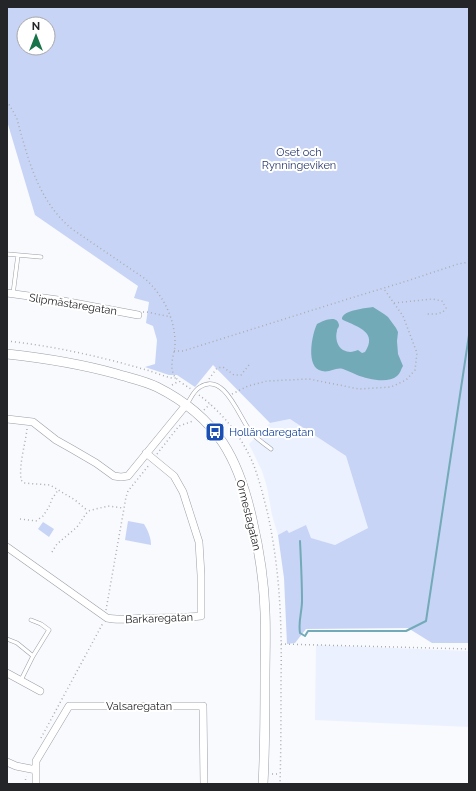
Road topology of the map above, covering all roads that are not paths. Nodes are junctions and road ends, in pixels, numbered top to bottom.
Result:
1 (7, 254) edge
2 (18, 255) junction
3 (42, 257) dead end
4 (10, 294) edge
5 (138, 315) road end
6 (7, 354) edge
7 (186, 405) junction
8 (7, 419) edge
9 (271, 449) dead end
10 (146, 453) junction
11 (7, 547) edge
12 (31, 620) dead end
13 (7, 639) edge
14 (33, 656) junction
15 (7, 673) edge
16 (20, 680) junction
17 (40, 691) dead end
18 (7, 762) edge
19 (36, 770) junction
20 (36, 784) edge
21 (204, 784) edge
22 (263, 784) edge

1 - 2 lane
2 - 3 lane
2 - 4 lane
4 - 5 street, Slipmästaregatan
6 - 7 street, Ormestagatan
7 - 9 lane
7 - 10 street
7 - 22 street, Ormestagatan
8 - 10 street
10 - 11 street, Barkaregatan
12 - 14 lane
13 - 14 lane
14 - 16 lane
15 - 16 street
16 - 17 street
18 - 19 street
19 - 20 street, Valsaregatan
19 - 21 street, Valsaregatan

